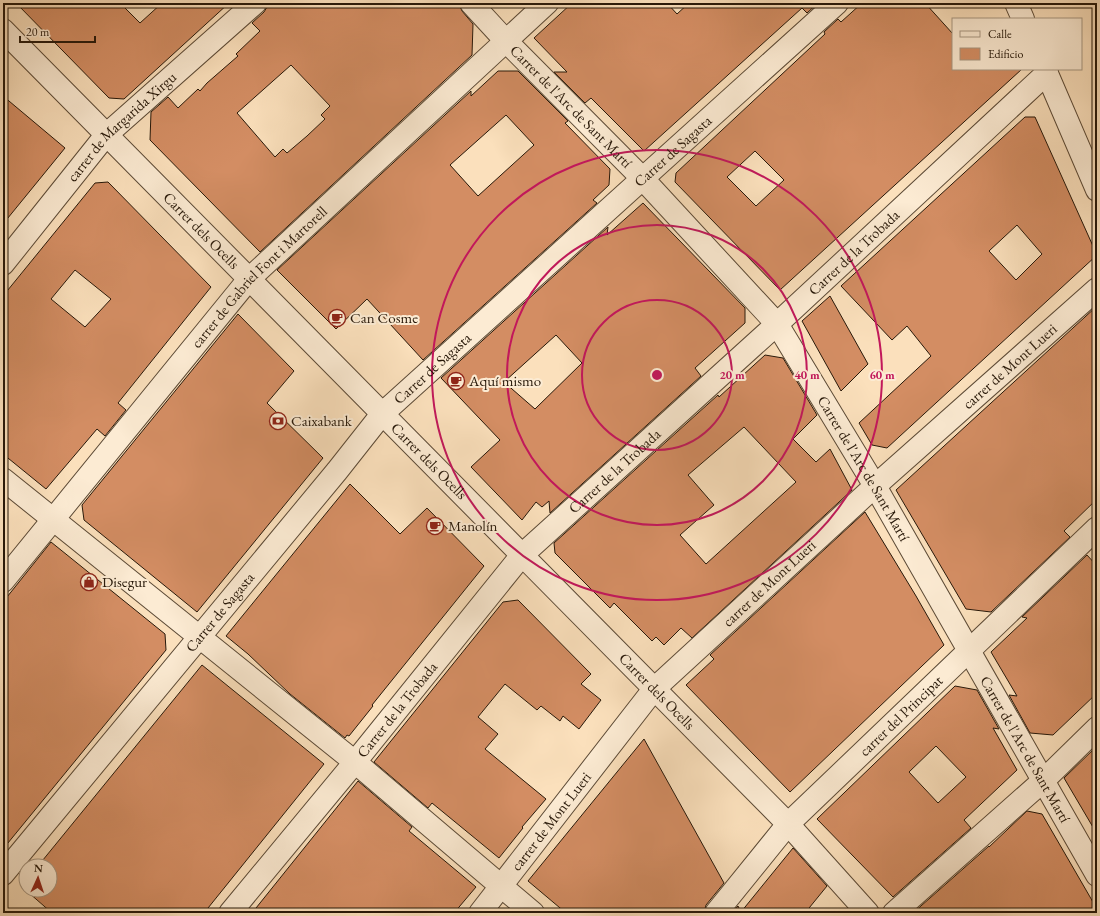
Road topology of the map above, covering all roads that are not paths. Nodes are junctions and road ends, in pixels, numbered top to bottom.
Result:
1 (254, 3) edge
2 (471, 3) edge
3 (547, 3) edge
4 (837, 3) edge
5 (1016, 3) edge
6 (1023, 18) edge
7 (3, 30) edge
8 (506, 41) junction
9 (1046, 71) edge
10 (106, 135) junction
11 (643, 179) junction
12 (1097, 190) edge
13 (3, 264) edge
14 (249, 279) junction
15 (1097, 289) edge
16 (777, 324) junction
17 (382, 414) junction
18 (3, 479) edge
19 (875, 486) junction
20 (54, 520) junction
21 (1097, 528) edge
22 (522, 555) junction
23 (3, 581) edge
24 (199, 636) junction
25 (969, 651) junction
26 (654, 689) junction
27 (1097, 728) edge
28 (355, 762) junction
29 (1044, 780) junction
30 (788, 824) junction
31 (3, 874) edge
32 (1097, 874) edge
33 (500, 886) junction
34 (230, 913) edge
35 (480, 913) edge
36 (534, 913) edge
37 (716, 913) edge
38 (868, 913) edge
39 (894, 913) edge

1 - 10 street, carrer de Margarida Xirgu
2 - 8 street, Carrer de l'Arc de Sant Martí
3 - 8 street, carrer de Gabriel Font i Martorell
4 - 11 street, Carrer de Sagasta
5 - 6 street
7 - 10 street, Carrer dels Ocells
8 - 11 street, Carrer de l'Arc de Sant Martí
8 - 14 street, carrer de Gabriel Font i Martorell
9 - 12 street
9 - 16 street, Carrer de la Trobada
10 - 13 street, carrer de Margarida Xirgu
10 - 14 street, Carrer dels Ocells
11 - 16 street, Carrer de l'Arc de Sant Martí
11 - 17 street, Carrer de Sagasta
14 - 17 street, Carrer dels Ocells
14 - 20 street, carrer de Gabriel Font i Martorell
15 - 19 street, carrer de Mont Lueri
16 - 19 street, Carrer de l'Arc de Sant Martí
16 - 22 street, Carrer de la Trobada
17 - 22 street, Carrer dels Ocells
17 - 24 street, Carrer de Sagasta
18 - 20 street
19 - 25 street, Carrer de l'Arc de Sant Martí
19 - 26 street, carrer de Mont Lueri
20 - 23 street, carrer de Gabriel Font i Martorell
20 - 24 street
21 - 25 street, carrer del Principat
22 - 26 street, Carrer dels Ocells
22 - 28 street, Carrer de la Trobada
24 - 28 street
24 - 31 street, Carrer de Sagasta
25 - 29 street, Carrer de l'Arc de Sant Martí
25 - 30 street, carrer del Principat
26 - 30 street, Carrer dels Ocells
26 - 33 street, carrer de Mont Lueri
27 - 29 street
28 - 33 street
28 - 34 street, Carrer de la Trobada
29 - 32 street, Carrer de l'Arc de Sant Martí
29 - 39 street
30 - 37 street, carrer del Principat
30 - 38 street, Carrer dels Ocells
33 - 35 street, carrer de Mont Lueri
33 - 36 street

